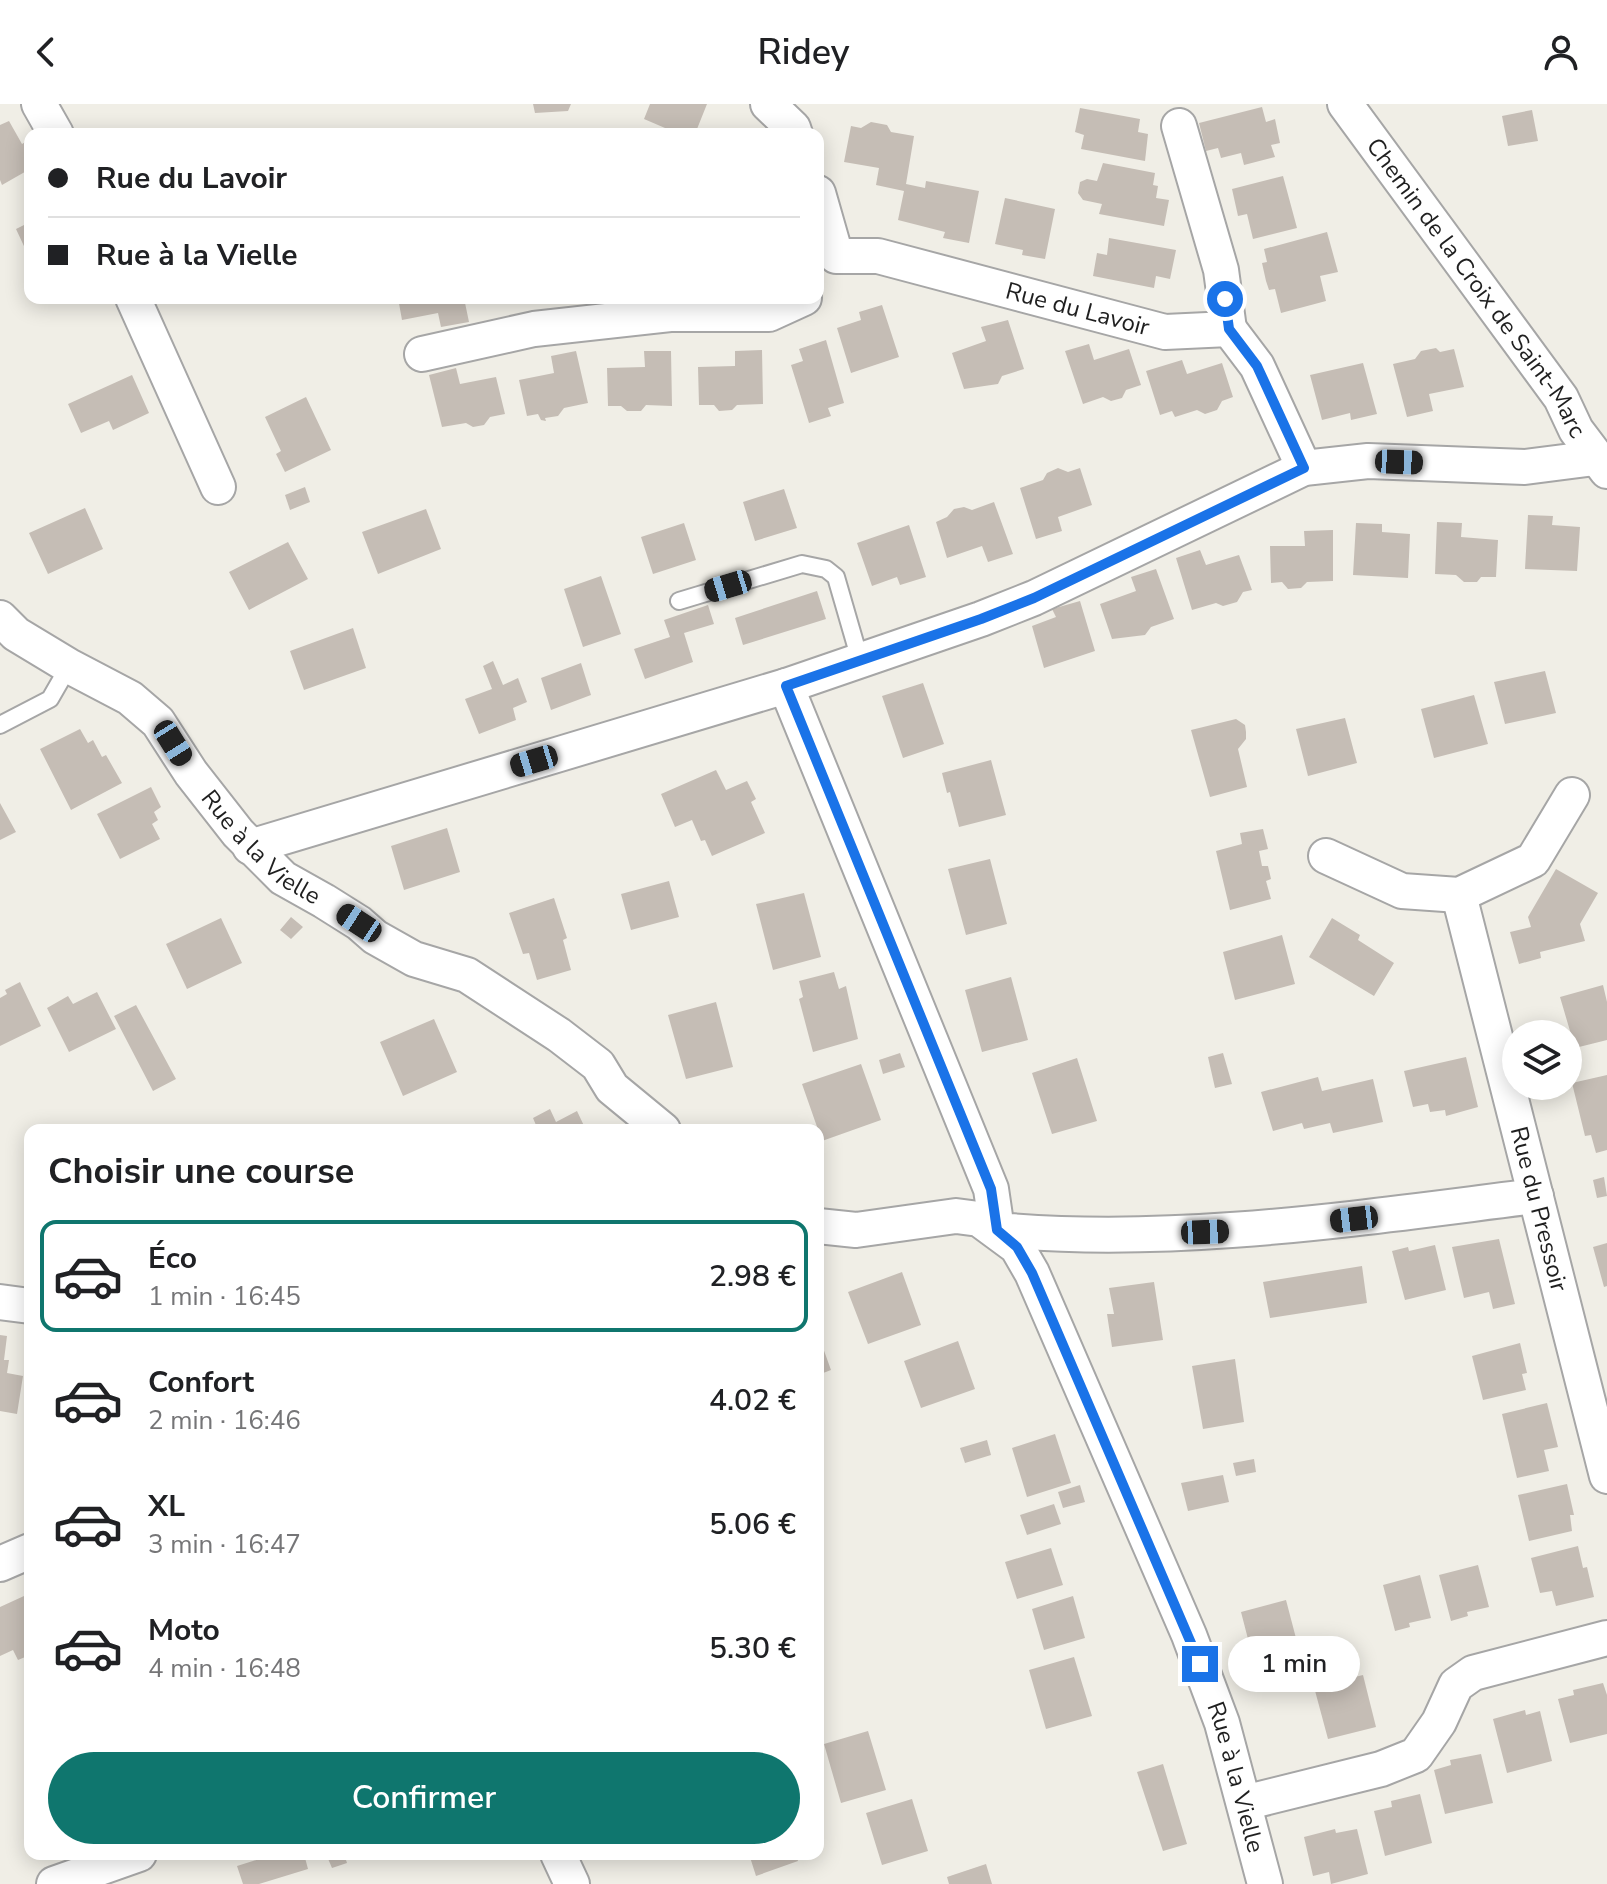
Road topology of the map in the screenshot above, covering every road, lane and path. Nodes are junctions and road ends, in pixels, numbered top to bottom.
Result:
1 (39, 104) edge
2 (768, 104) edge
3 (1345, 104) edge
4 (1179, 126) dead end
5 (53, 128) edge
6 (793, 128) edge
7 (824, 244) edge
8 (827, 270) edge
9 (136, 304) edge
10 (791, 304) edge
11 (1229, 329) junction
12 (422, 354) dead end
13 (1601, 465) edge
14 (1304, 468) junction
15 (218, 487) dead end
16 (679, 601) dead end
17 (0, 618) edge
18 (860, 660) junction
19 (69, 666) junction
20 (786, 686) junction
21 (0, 725) edge
22 (1572, 795) dead end
23 (250, 847) junction
24 (1326, 856) dead end
25 (1459, 895) junction
26 (656, 1124) edge
27 (1536, 1196) junction
28 (824, 1227) edge
29 (997, 1230) junction
30 (0, 1302) edge
31 (24, 1305) edge
32 (1607, 1476) edge
33 (24, 1554) edge
34 (0, 1564) edge
35 (1607, 1638) edge
36 (1244, 1803) junction
37 (122, 1860) edge
38 (561, 1860) edge
39 (54, 1884) edge
40 (572, 1884) edge
41 (1265, 1884) edge

1 - 5 street
2 - 6 street
3 - 13 street, Chemin de la Croix de Saint-Marc
4 - 11 street
7 - 8 street, Rue du Lavoir
8 - 11 street, Rue du Lavoir
9 - 15 street
10 - 12 street
11 - 14 street
13 - 14 street
14 - 18 street
16 - 18 lane
17 - 19 street, Rue à la Vielle
18 - 20 street
19 - 21 lane
19 - 23 street, Rue à la Vielle
20 - 23 street
20 - 29 street
22 - 25 street
23 - 26 street, Rue à la Vielle
24 - 25 street
25 - 27 street, Rue du Pressoir
27 - 29 street
27 - 32 street, Rue du Pressoir
28 - 29 street, Rue à la Vielle
29 - 36 street, Rue à la Vielle
30 - 31 street
33 - 34 street
35 - 36 street
36 - 41 street, Rue à la Vielle
37 - 39 street
38 - 40 street

